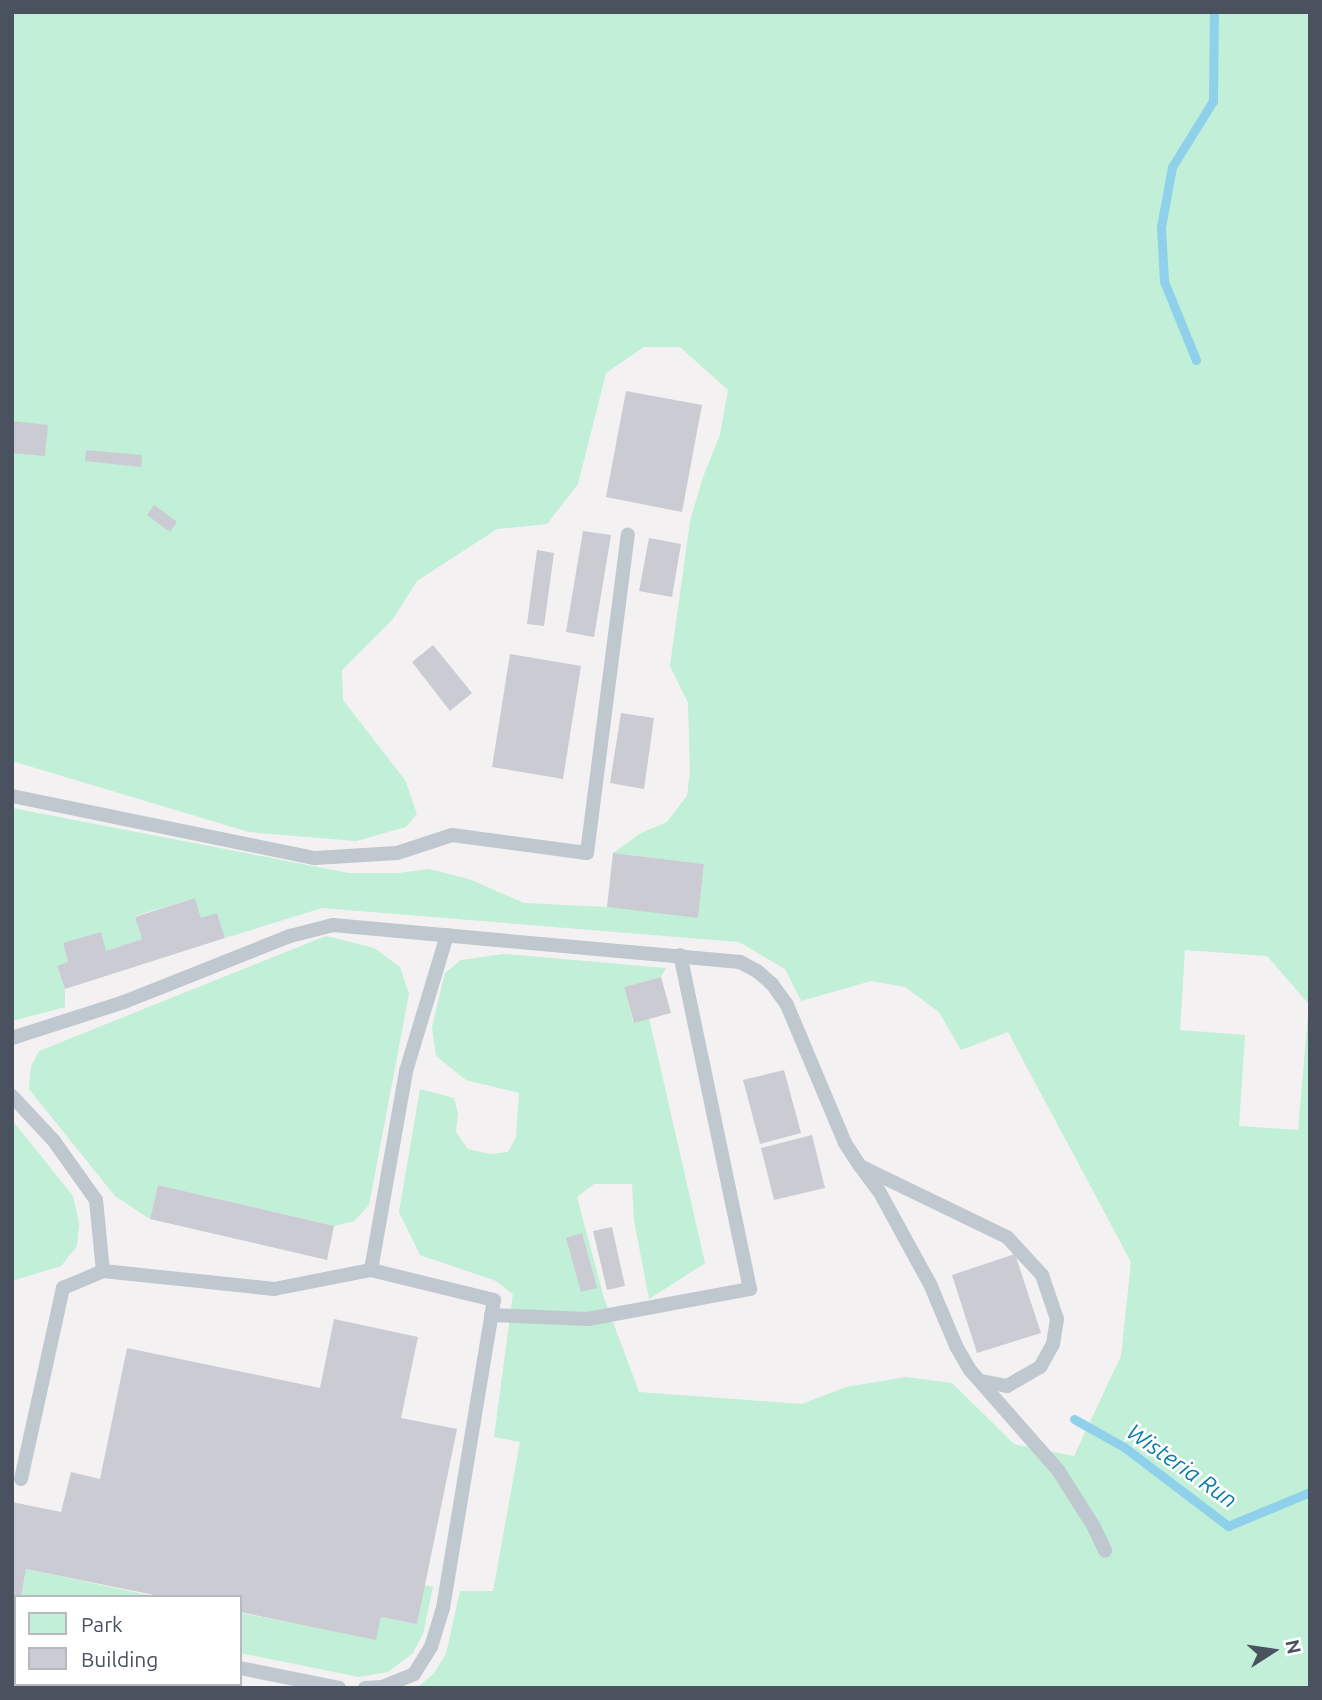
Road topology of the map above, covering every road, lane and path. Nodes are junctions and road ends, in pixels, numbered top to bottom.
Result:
1 (628, 535) dead end
2 (12, 796) edge
3 (447, 935) junction
4 (680, 955) junction
5 (12, 1038) edge
6 (12, 1097) edge
7 (860, 1166) junction
8 (371, 1270) junction
9 (103, 1271) junction
10 (491, 1315) junction
11 (981, 1381) junction
12 (21, 1479) dead end
13 (1105, 1551) dead end
14 (242, 1668) edge
15 (339, 1688) edge
16 (365, 1688) edge

1 - 2 lane
3 - 4 lane
3 - 5 lane
3 - 8 lane
4 - 7 lane
4 - 10 lane
6 - 9 lane
7 - 11 lane
7 - 11 lane
8 - 9 lane
8 - 10 lane
9 - 12 lane
10 - 16 lane
11 - 13 lane
14 - 15 lane

